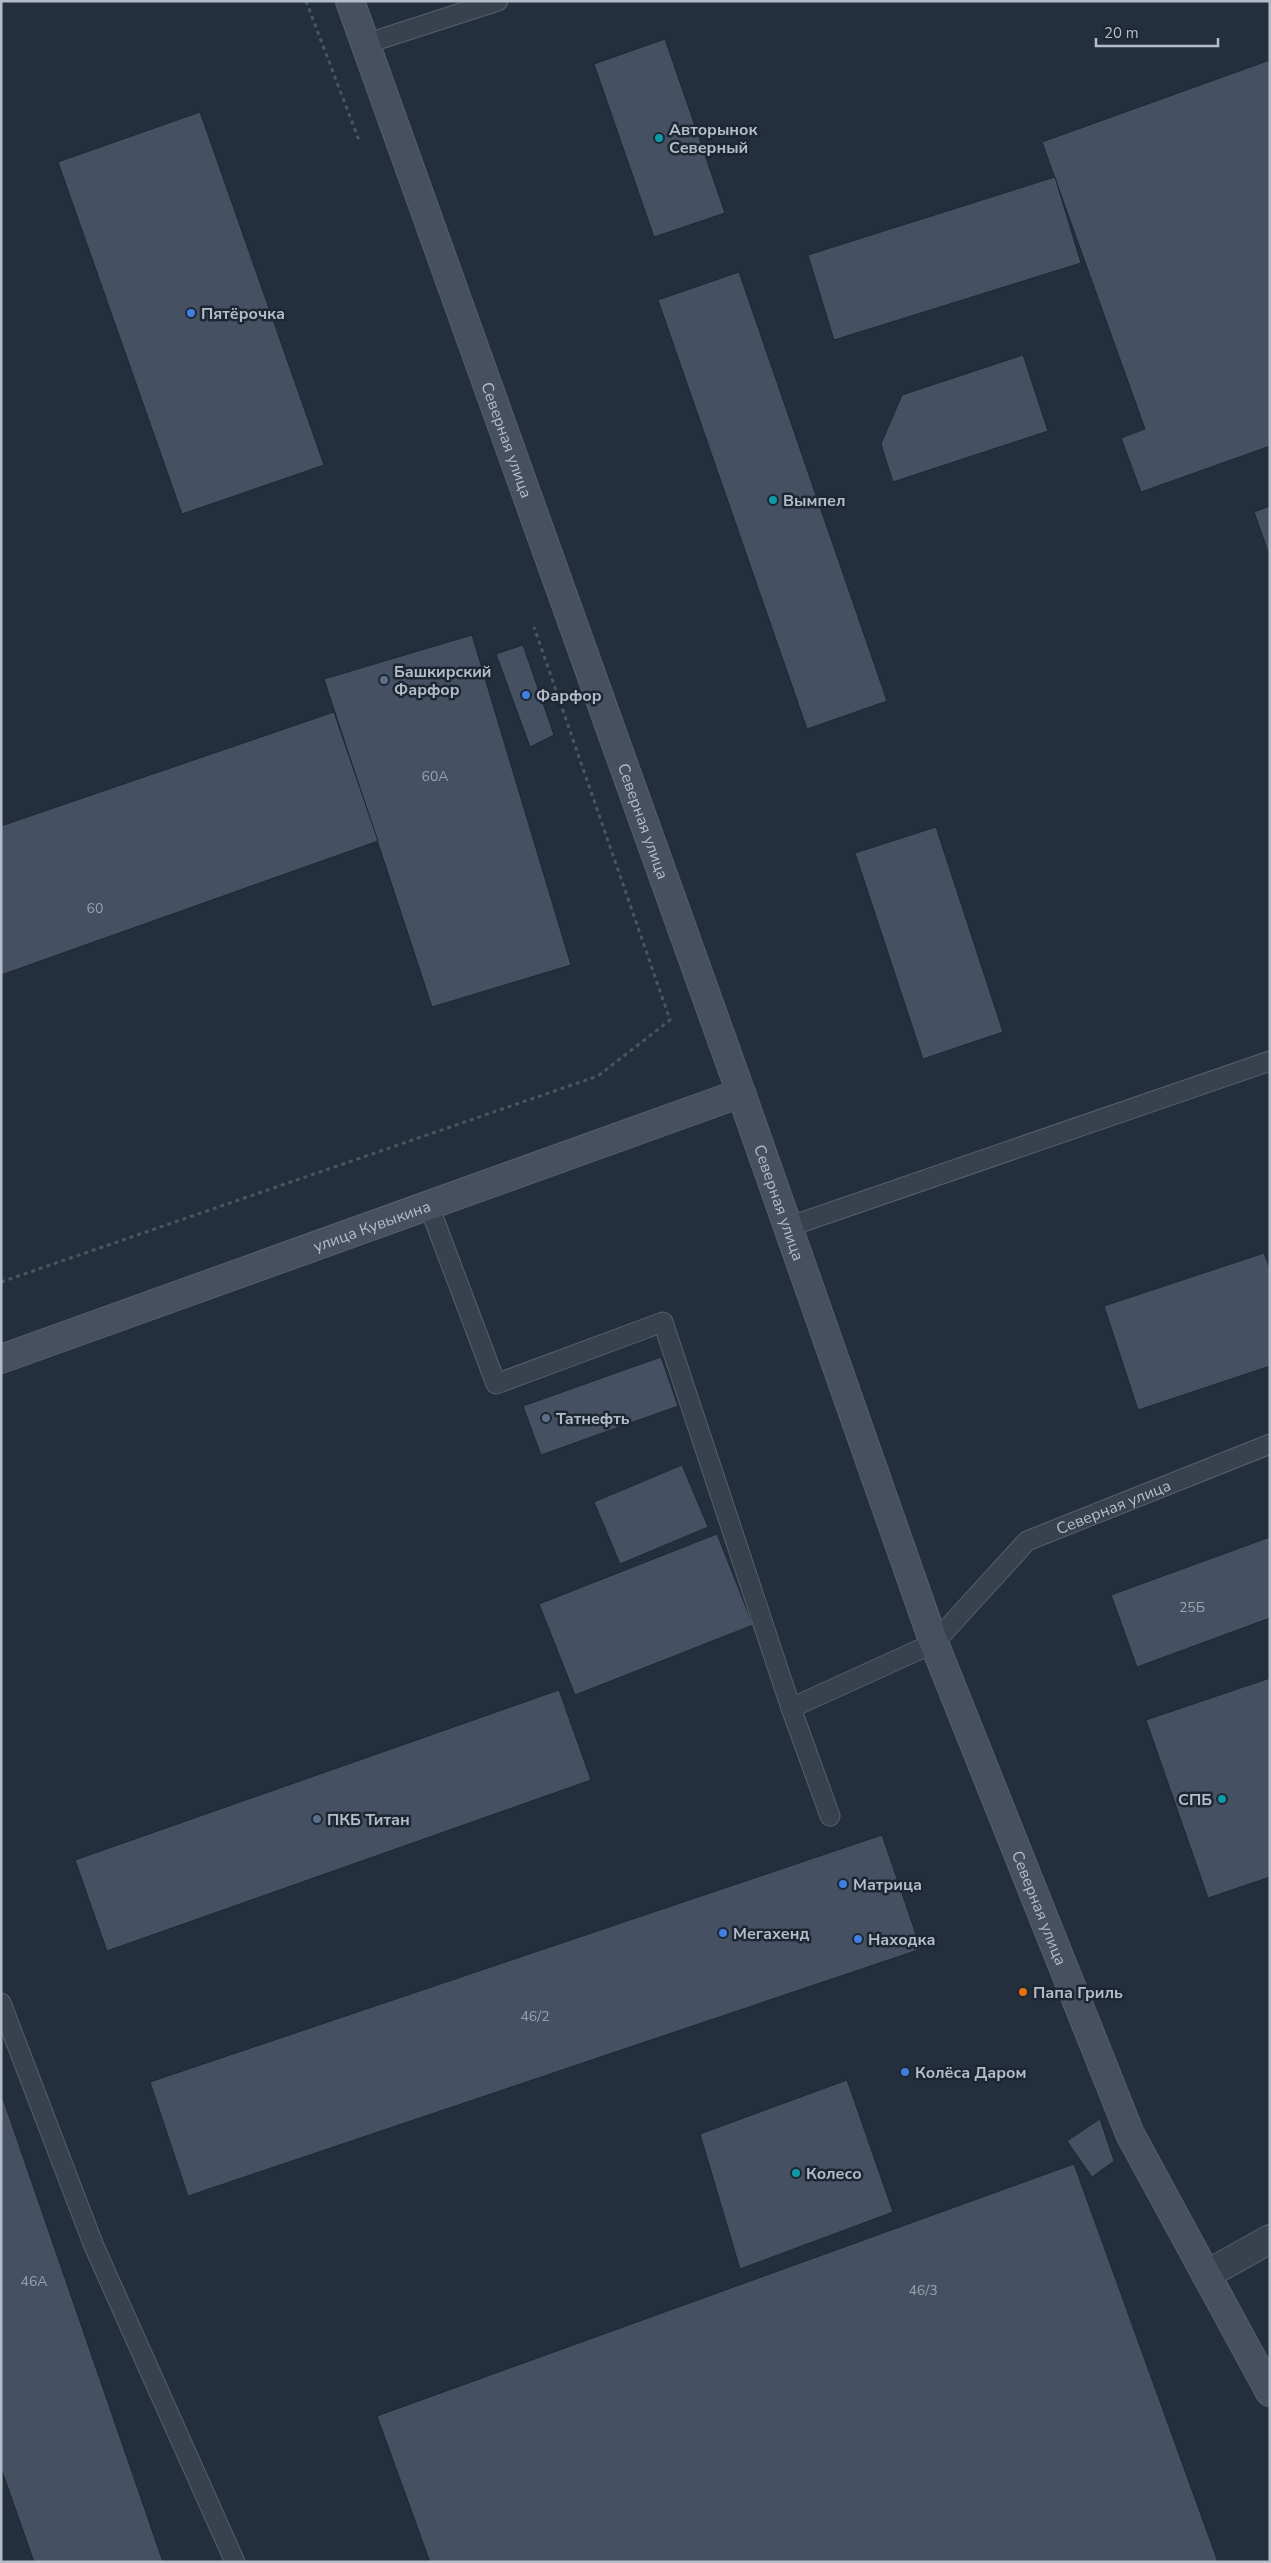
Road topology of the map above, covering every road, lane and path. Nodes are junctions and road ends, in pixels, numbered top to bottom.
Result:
1 (306, 1) edge
2 (350, 1) edge
3 (498, 1) edge
4 (365, 44) junction
5 (362, 146) dead end
6 (531, 618) dead end
7 (1270, 1061) edge
8 (741, 1093) junction
9 (429, 1206) junction
10 (788, 1227) junction
11 (1, 1282) edge
12 (1, 1359) edge
13 (1270, 1444) edge
14 (934, 1643) junction
15 (792, 1708) junction
16 (830, 1816) dead end
17 (1, 2003) edge
18 (1270, 2239) edge
19 (1206, 2275) junction
20 (1270, 2392) edge
21 (235, 2562) edge

1 - 5 path
2 - 4 main road, Северная улица
3 - 4 lane
4 - 8 main road, Северная улица
6 - 11 path
7 - 10 lane
8 - 9 main road, улица Кувыкина
8 - 10 main road, Северная улица
9 - 12 main road, улица Кувыкина
9 - 15 lane
10 - 14 main road, Северная улица
13 - 14 lane, Северная улица
14 - 15 lane
14 - 19 main road, Северная улица
15 - 16 lane
17 - 21 lane
18 - 19 street
19 - 20 main road, Северная улица

